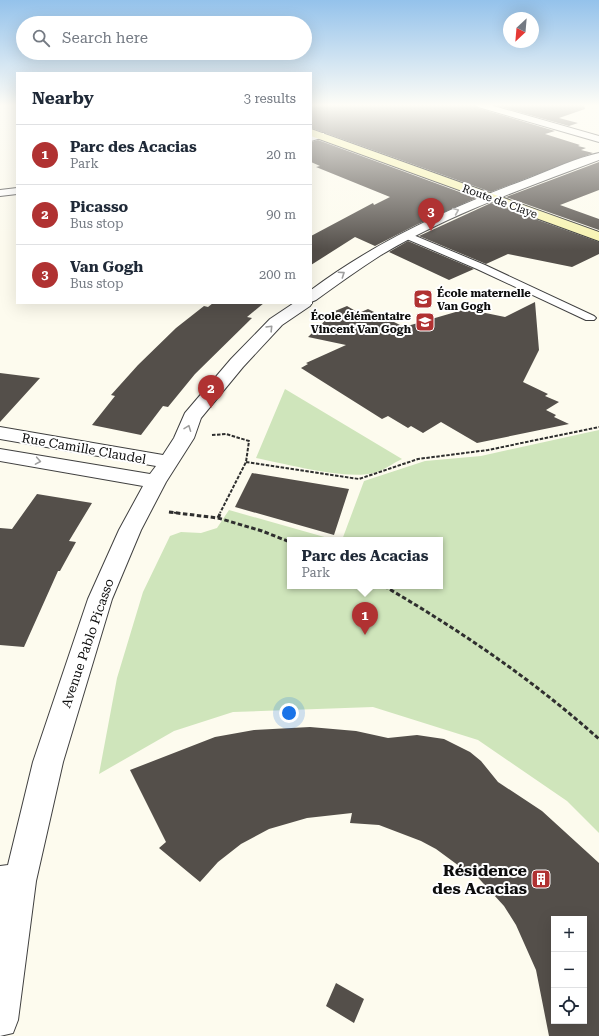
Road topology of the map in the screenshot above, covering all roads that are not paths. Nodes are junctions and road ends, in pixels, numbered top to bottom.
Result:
1 (366, 153) edge
2 (599, 156) edge
3 (16, 191) edge
4 (0, 193) edge
5 (490, 197) junction
6 (406, 235) junction
7 (599, 238) edge
8 (314, 292) edge
9 (303, 304) edge
10 (590, 318) dead end
11 (0, 433) edge
12 (0, 455) edge
13 (162, 472) junction
14 (10, 881) edge
15 (0, 1020) edge

1 - 5 main road, Route de Claye
2 - 5 street
3 - 4 lane
6 -> 5 street
5 - 7 main road, Route de Claye
8 -> 6 street
6 - 10 lane
13 -> 9 street, Avenue Pablo Picasso
11 - 13 street, Rue Camille Claudel
12 -> 13 street, Rue Camille Claudel
13 - 14 street, Avenue Pablo Picasso
14 - 15 street, Avenue Pablo Picasso

